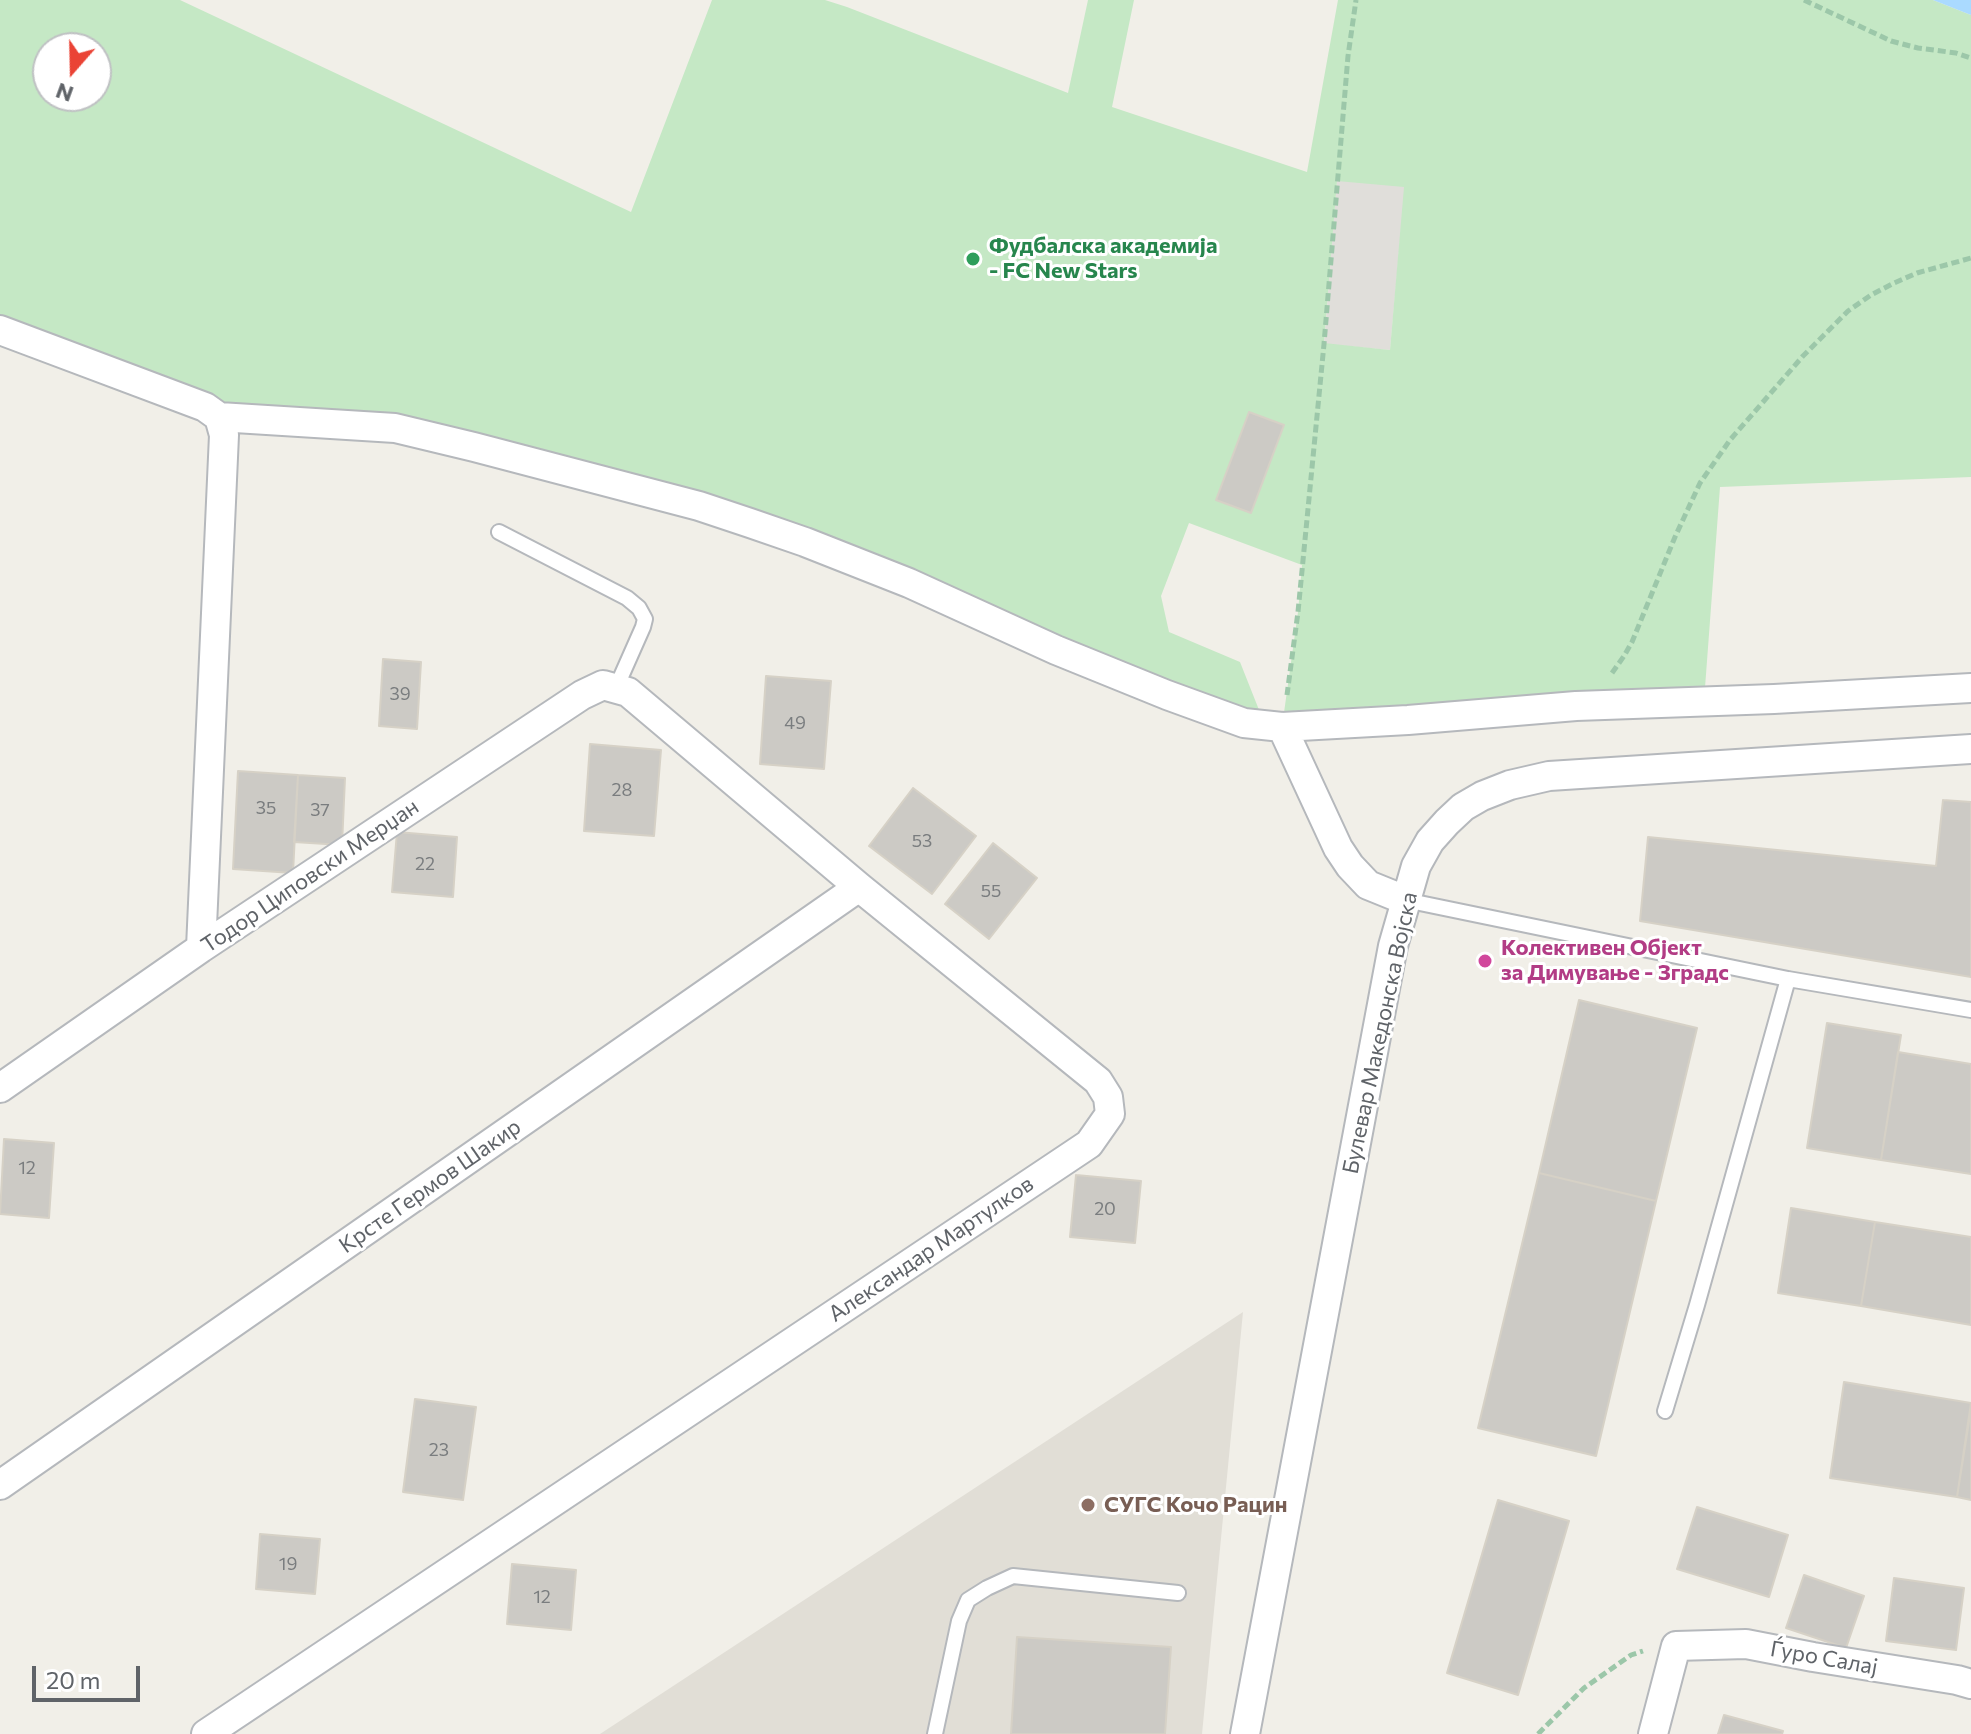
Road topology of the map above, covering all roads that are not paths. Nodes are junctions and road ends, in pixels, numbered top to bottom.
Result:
1 (0, 330) edge
2 (219, 417) junction
3 (499, 532) dead end
4 (1971, 688) edge
5 (622, 690) junction
6 (1282, 727) junction
7 (1971, 749) edge
8 (859, 887) junction
9 (1405, 900) junction
10 (201, 948) junction
11 (1788, 979) junction
12 (1971, 1010) edge
13 (0, 1088) edge
14 (1665, 1411) dead end
15 (0, 1485) edge
16 (1178, 1593) dead end
17 (1971, 1684) edge
18 (206, 1734) edge
19 (935, 1734) edge
20 (1245, 1734) edge
21 (1653, 1734) edge

1 - 2 street
2 - 6 street
2 - 10 street
3 - 5 lane
4 - 6 street
5 - 8 street, Александар Мартулков
5 - 10 street, Тодор Циповски Мерџан
6 - 9 street
7 - 9 street, Булевар Македонска Војска
8 - 15 street, Крсте Гермов Шакир
8 - 18 street, Александар Мартулков
9 - 11 lane
9 - 20 street, Булевар Македонска Војска
10 - 13 street, Тодор Циповски Мерџан
11 - 12 lane
11 - 14 lane
16 - 19 lane
17 - 21 street, Ѓуро Салај

